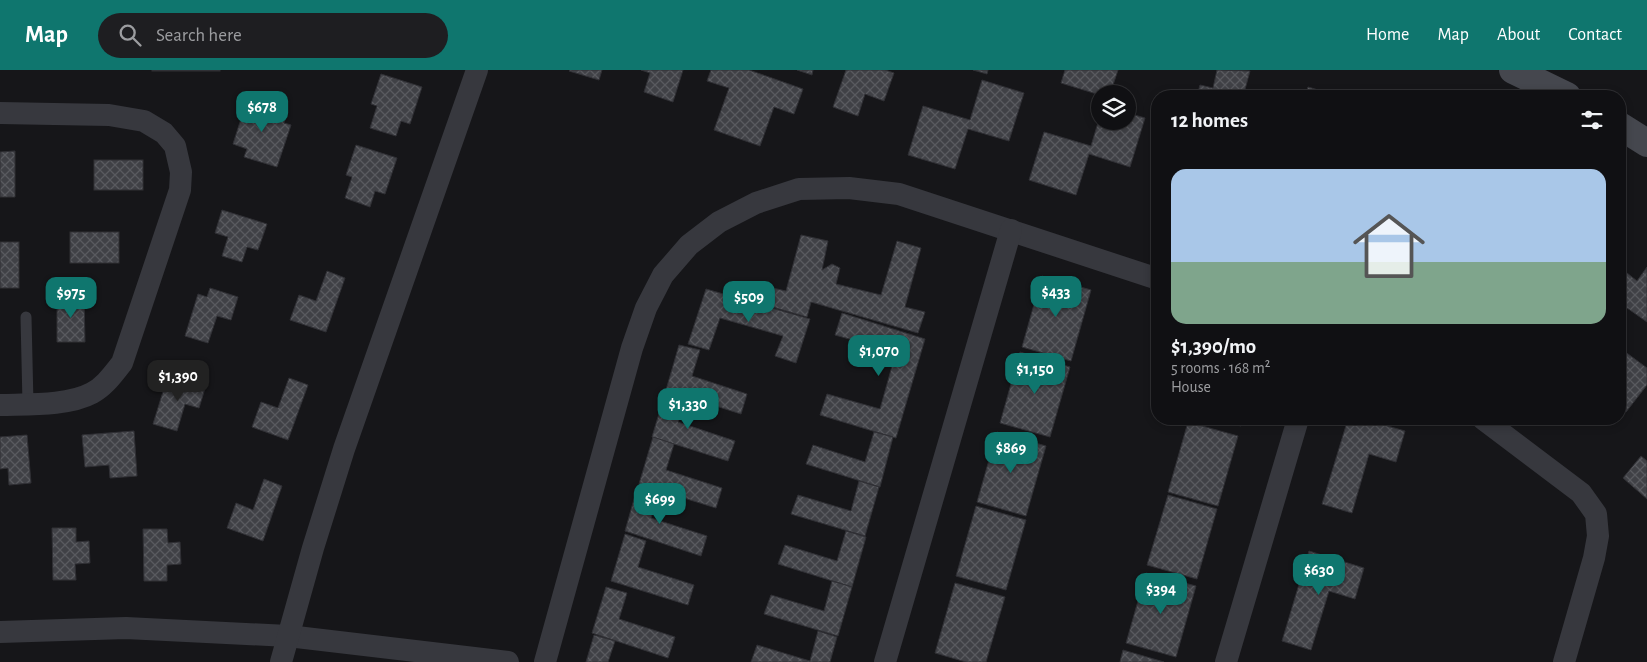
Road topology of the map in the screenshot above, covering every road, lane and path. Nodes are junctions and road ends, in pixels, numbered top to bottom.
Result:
1 (477, 70) edge
2 (1513, 70) edge
3 (1554, 90) edge
4 (0, 113) edge
5 (1626, 130) edge
6 (1647, 143) edge
7 (1011, 230) junction
8 (1151, 276) edge
9 (26, 317) dead end
10 (28, 404) junction
11 (0, 406) edge
12 (1296, 425) edge
13 (1491, 425) edge
14 (0, 632) edge
15 (288, 636) junction
16 (281, 662) edge
17 (508, 662) edge
18 (545, 662) edge
19 (885, 662) edge
20 (1226, 662) edge
21 (1564, 662) edge

1 - 15 street
2 - 3 street
4 - 10 street
5 - 6 street
7 - 8 street
7 - 18 street
7 - 19 street
9 - 10 lane
10 - 11 street
12 - 20 street
13 - 21 street
14 - 15 street
15 - 16 street
15 - 17 street

